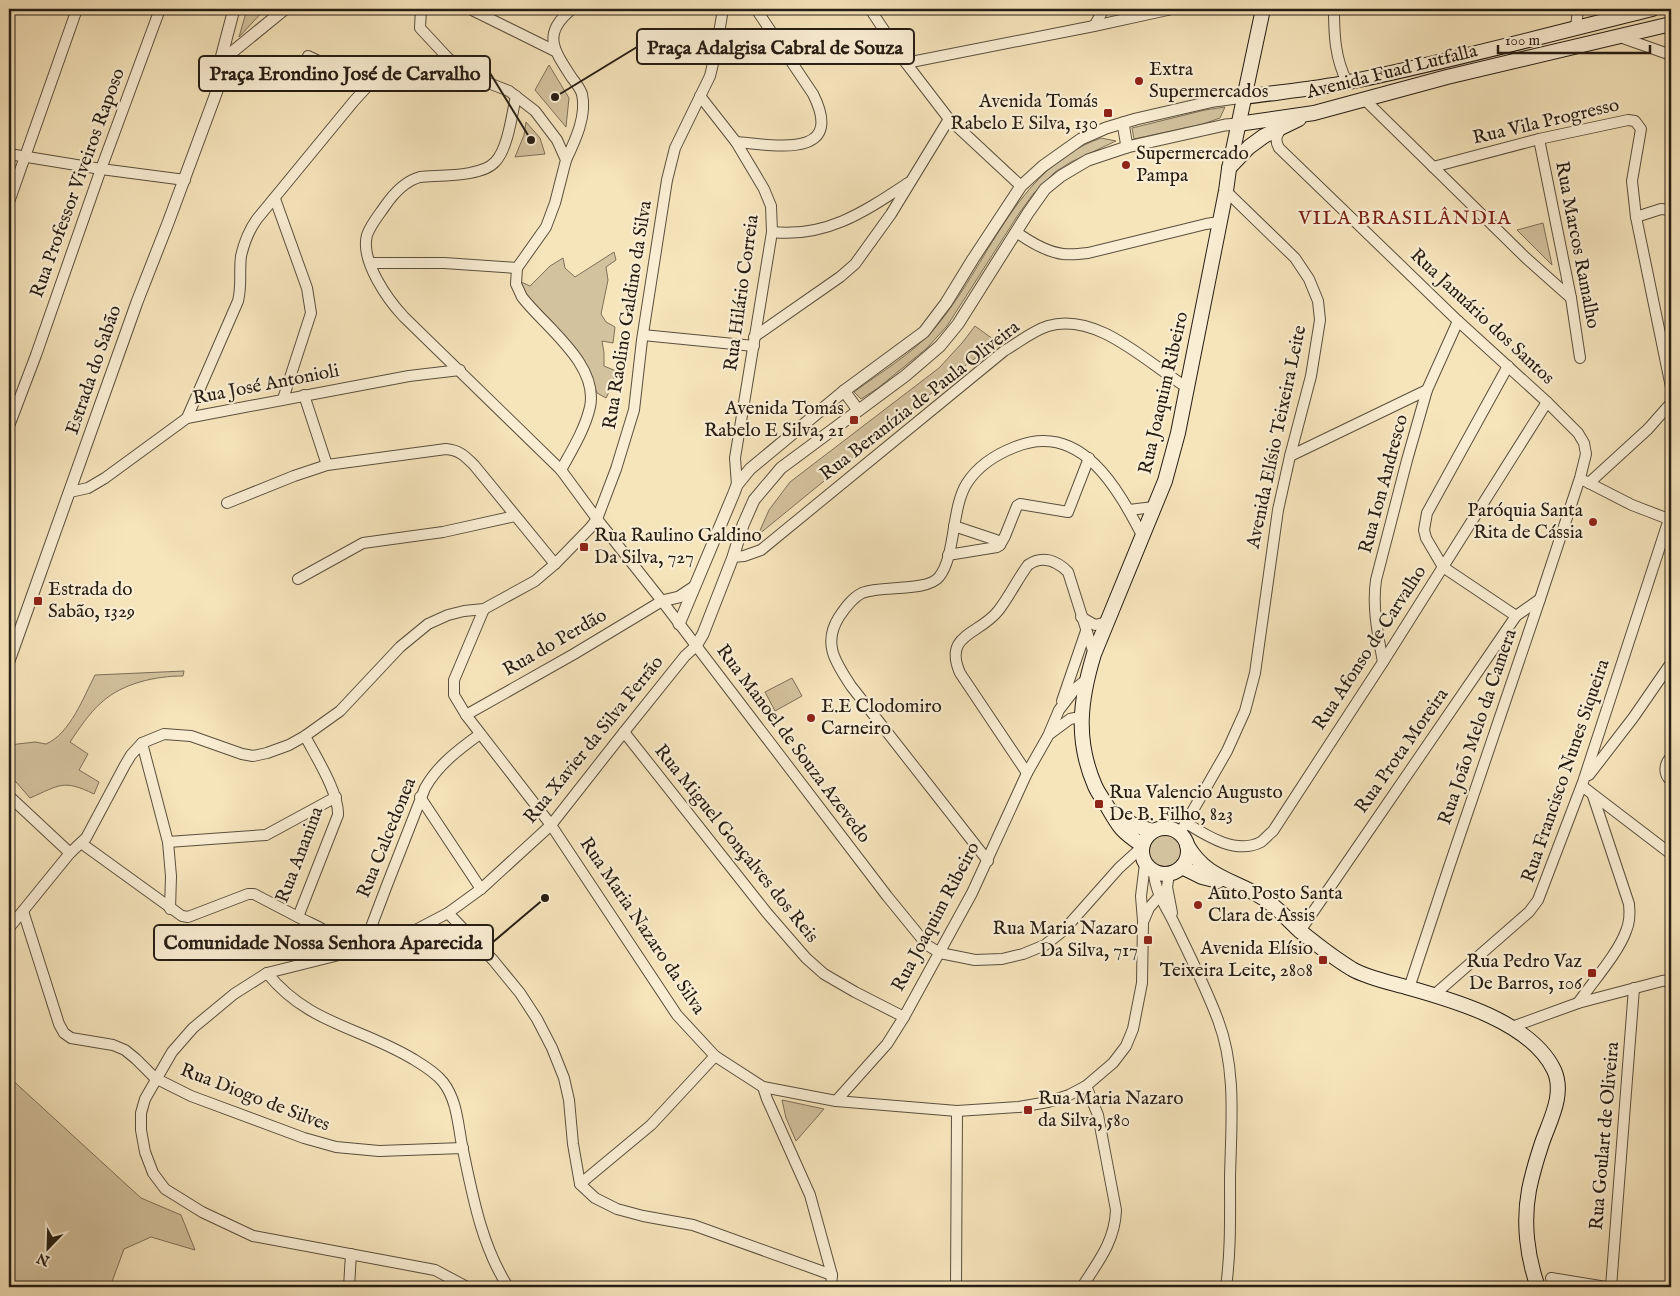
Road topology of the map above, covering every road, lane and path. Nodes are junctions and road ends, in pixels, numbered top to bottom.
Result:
1 (77, 9) edge
2 (160, 9) edge
3 (234, 9) edge
4 (285, 9) edge
5 (421, 9) edge
6 (470, 9) edge
7 (572, 9) edge
8 (723, 9) edge
9 (756, 9) edge
10 (870, 9) edge
11 (1104, 9) edge
12 (1172, 9) edge
13 (1263, 9) edge
14 (1334, 9) edge
15 (1578, 9) edge
16 (1652, 9) edge
17 (1671, 24) edge
18 (1094, 26) junction
19 (1576, 28) junction
20 (1620, 37) junction
21 (555, 51) junction
22 (1671, 55) edge
23 (308, 56) dead end
24 (906, 64) junction
25 (1418, 67) junction
26 (468, 75) junction
27 (377, 76) junction
28 (1347, 82) junction
29 (1417, 86) junction
30 (216, 93) junction
31 (516, 96) junction
32 (700, 96) junction
33 (1244, 97) junction
34 (1365, 100) junction
35 (1314, 113) junction
36 (949, 119) junction
37 (1123, 123) junction
38 (1238, 124) junction
39 (1282, 127) junction
40 (1539, 138) junction
41 (736, 142) junction
42 (1127, 147) junction
43 (9, 154) edge
44 (26, 157) junction
45 (566, 160) junction
46 (1433, 167) junction
47 (101, 169) junction
48 (1229, 169) junction
49 (185, 180) junction
50 (910, 181) junction
51 (1021, 186) junction
52 (1226, 191) junction
53 (275, 199) junction
54 (9, 202) edge
55 (1671, 210) edge
56 (1636, 217) junction
57 (1219, 222) junction
58 (772, 232) junction
59 (1016, 232) junction
60 (370, 263) junction
61 (517, 268) junction
62 (1571, 298) junction
63 (1458, 321) junction
64 (643, 335) junction
65 (754, 342) junction
66 (1580, 358) dead end
67 (1508, 366) junction
68 (460, 370) junction
69 (1671, 387) edge
70 (1188, 388) junction
71 (1427, 390) junction
72 (844, 391) junction
73 (304, 395) junction
74 (283, 399) junction
75 (1548, 402) junction
76 (1671, 403) edge
77 (858, 410) junction
78 (187, 418) junction
79 (9, 426) edge
80 (1290, 456) junction
81 (1089, 458) junction
82 (327, 465) junction
83 (561, 470) junction
84 (1585, 481) junction
85 (737, 485) junction
86 (70, 492) junction
87 (226, 503) dead end
88 (1154, 507) junction
89 (1129, 510) junction
90 (515, 516) junction
91 (597, 519) junction
92 (1670, 519) edge
93 (954, 526) junction
94 (1143, 536) junction
95 (1000, 545) junction
96 (948, 555) junction
97 (733, 557) junction
98 (555, 564) junction
99 (1443, 567) junction
100 (298, 579) dead end
101 (694, 588) junction
102 (1540, 599) junction
103 (662, 601) junction
104 (484, 609) junction
105 (1516, 616) junction
106 (1081, 617) junction
107 (1107, 622) junction
108 (679, 624) junction
109 (1086, 631) junction
110 (696, 646) junction
111 (1094, 654) junction
112 (9, 661) edge
113 (1383, 662) junction
114 (1671, 663) edge
115 (1086, 680) junction
116 (1060, 710) junction
117 (466, 715) junction
118 (1080, 716) junction
119 (624, 732) junction
120 (480, 734) junction
121 (305, 736) junction
122 (1048, 736) junction
123 (142, 743) junction
124 (1671, 758) edge
125 (1027, 773) junction
126 (1671, 781) edge
127 (1582, 784) junction
128 (9, 796) edge
129 (1593, 796) junction
130 (336, 797) junction
131 (420, 798) junction
132 (1108, 808) junction
133 (551, 825) junction
134 (1153, 830) junction
135 (1184, 834) junction
136 (168, 842) junction
137 (81, 844) junction
138 (1142, 847) junction
139 (70, 853) junction
140 (1671, 854) edge
141 (988, 861) junction
142 (1182, 867) junction
143 (1150, 868) junction
144 (1168, 880) junction
145 (1231, 883) junction
146 (481, 888) junction
147 (1159, 897) junction
148 (170, 909) junction
149 (24, 911) junction
150 (448, 913) junction
151 (298, 917) junction
152 (1143, 921) junction
153 (1173, 921) junction
154 (9, 928) edge
155 (1300, 931) junction
156 (366, 946) junction
157 (940, 953) junction
158 (343, 954) junction
159 (267, 973) junction
160 (1671, 980) edge
161 (1410, 988) junction
162 (1634, 988) junction
163 (1434, 995) junction
164 (1578, 1003) junction
165 (904, 1017) junction
166 (1512, 1026) junction
167 (715, 1056) junction
168 (155, 1078) junction
169 (1086, 1086) junction
170 (763, 1087) junction
171 (836, 1101) junction
172 (957, 1112) junction
173 (463, 1148) junction
174 (580, 1184) junction
175 (351, 1254) junction
176 (832, 1275) junction
177 (1552, 1278) dead end
178 (349, 1287) edge
179 (467, 1287) edge
180 (508, 1287) edge
181 (831, 1287) edge
182 (956, 1287) edge
183 (1082, 1287) edge
184 (1226, 1287) edge
185 (1538, 1287) edge
186 (1606, 1287) edge
187 (1611, 1287) edge

1 - 44 street
2 - 47 street, Rua Professor Viveiros Raposo
3 - 30 street, Estrada do Sabão
4 - 30 street, Estrada do Sabão
5 - 26 street
6 - 21 street
7 - 21 street
8 - 32 street, Rua Raolino Galdino da Silva
9 - 41 street
10 - 24 street
11 - 18 street
12 - 18 street
13 - 33 main road
14 - 28 street
15 - 19 street
16 - 19 main road, Avenida Fuad Lutfalla
17 - 20 main road, Avenida Fuad Lutfalla
18 - 24 street
19 - 25 main road, Avenida Fuad Lutfalla
20 - 22 street
20 - 29 main road, Avenida Fuad Lutfalla
21 - 45 street
23 - 27 street
24 - 36 street
25 - 28 main road, Avenida Fuad Lutfalla
25 - 29 main road
26 - 27 street
26 - 31 street
27 - 53 street
28 - 33 main road, Avenida Fuad Lutfalla
29 - 34 main road, Avenida Fuad Lutfalla
30 - 49 street, Estrada do Sabão
31 - 45 street
31 - 60 street, Rua Manoel de Souza Azevedo
32 - 41 street, Rua Hilário Correia
32 - 64 street, Rua Raolino Galdino da Silva
33 - 37 street
33 - 38 main road
34 - 35 main road, Avenida Fuad Lutfalla
34 - 46 street
35 - 38 main road, Avenida Fuad Lutfalla
35 - 39 main road
36 - 50 street
36 - 51 street
37 - 42 street
37 - 51 street
38 - 42 street
38 - 48 main road
39 - 48 main road
39 - 63 street, Rua Januário dos Santos
40 - 46 street, Rua Vila Progresso
40 - 56 street, Rua Vila Progresso
40 - 62 street, Rua Marcos Ramalho
41 - 58 street, Rua Hilário Correia
42 - 59 street
43 - 44 street
44 - 47 street
44 - 54 street
45 - 61 street
46 - 62 street
47 - 49 street
47 - 79 street, Rua Professor Viveiros Raposo
48 - 52 main road
49 - 86 street, Estrada do Sabão
50 - 58 street
50 - 65 street
51 - 72 street
52 - 57 main road, Rua Joaquim Ribeiro
52 - 80 street, Avenida Elísio Teixeira Leite
53 - 74 street
53 - 78 street
55 - 56 street
56 - 69 street, Rua Vila Progresso
57 - 59 street
57 - 70 main road, Rua Joaquim Ribeiro
58 - 65 street, Rua Hilário Correia
59 - 77 street
60 - 61 street
60 - 68 street, Rua Manoel de Souza Azevedo
61 - 83 street
62 - 66 street, Rua Marcos Ramalho
63 - 67 street, Rua Januário dos Santos
63 - 71 street, Rua Ion Andresco
64 - 65 street
64 - 91 street, Rua Raolino Galdino da Silva
65 - 85 street, Rua Hilário Correia
67 - 75 street, Rua Januário dos Santos
67 - 99 street
68 - 73 street, Rua José Antonioli
68 - 83 street, Rua Manoel de Souza Azevedo
70 - 88 main road, Rua Joaquim Ribeiro
70 - 97 street, Rua Beranízia de Paula Oliveira
71 - 80 street
71 - 113 street, Rua Ion Andresco
72 - 77 street
72 - 85 street
73 - 74 street, Rua José Antonioli
73 - 82 street
74 - 78 street, Rua José Antonioli
75 - 84 street, Rua Januário dos Santos
75 - 99 street, Rua Afonso de Carvalho
76 - 84 street
77 - 97 street
78 - 86 street, Rua José Antonioli
80 - 135 street, Avenida Elísio Teixeira Leite
81 - 89 street
81 - 93 street
81 - 95 street
82 - 87 street
82 - 90 street
83 - 91 street, Rua Manoel de Souza Azevedo
84 - 92 street
84 - 102 street, Rua João Melo da Camera
85 - 101 street
86 - 112 street, Estrada do Sabão
88 - 89 street
88 - 94 main road, Rua Joaquim Ribeiro
89 - 94 street
90 - 98 street
90 - 100 street
91 - 98 street, Rua Raolino Galdino da Silva
91 - 103 street, Rua Manoel de Souza Azevedo
92 - 127 street, Rua Francisco Nunes Siqueira
93 - 95 street
93 - 96 street
94 - 107 main road, Rua Joaquim Ribeiro
95 - 96 street
96 - 141 street
97 - 110 street
98 - 104 street, Rua Raolino Galdino da Silva
99 - 105 street
99 - 113 street, Rua Afonso de Carvalho
101 - 103 street
101 - 108 street
102 - 105 street, Rua Prota Moreira
102 - 161 street, Rua João Melo da Camera
103 - 108 street, Rua Manoel de Souza Azevedo
103 - 117 street, Rua do Perdão
104 - 117 street, Rua Maria Nazaro da Silva
104 - 121 street, Rua Raolino Galdino da Silva
105 - 155 street, Rua Prota Moreira
106 - 107 street
106 - 109 street
106 - 125 street
107 - 111 main road, Rua Joaquim Ribeiro
108 - 110 street, Rua Manoel de Souza Azevedo
109 - 111 street
109 - 116 street
110 - 119 street, Rua Xavier da Silva Ferrão
110 - 157 street, Rua Manoel de Souza Azevedo
111 - 115 main road, Rua Joaquim Ribeiro
113 - 135 street, Rua Afonso de Carvalho
114 - 127 street
115 - 116 street, Rua Joaquim Ribeiro
115 - 118 main road, Rua Joaquim Ribeiro
116 - 122 street, Rua Joaquim Ribeiro
117 - 120 street, Rua Maria Nazaro da Silva
118 - 122 street, Rua Joaquim Ribeiro
118 - 132 main road
119 - 133 street, Rua Xavier da Silva Ferrão
119 - 165 street, Rua Miguel Gonçalves dos Reis
120 - 131 street, Rua Calcedonea
120 - 133 street, Rua Maria Nazaro da Silva
121 - 123 street, Rua Raolino Galdino da Silva
121 - 130 street, Rua Ananina
122 - 125 street, Rua Joaquim Ribeiro
123 - 136 street
123 - 137 street
124 - 126 street
125 - 141 street, Rua Joaquim Ribeiro
127 - 129 street
127 - 163 street, Rua Francisco Nunes Siqueira
128 - 139 street
129 - 140 street
129 - 164 street
130 - 136 street
130 - 151 street, Rua Ananina
131 - 146 street
131 - 156 street, Rua Calcedonea
132 - 134 main road
132 - 138 main road
133 - 146 street, Rua Xavier da Silva Ferrão
133 - 167 street, Rua Maria Nazaro da Silva
134 - 135 main road
134 - 138 main road
135 - 142 main road
135 - 145 main road
136 - 148 street
137 - 139 street
137 - 148 street
138 - 143 main road
138 - 157 street, Rua Manoel de Souza Azevedo
139 - 149 street
141 - 157 street, Rua Joaquim Ribeiro
142 - 144 main road
142 - 145 main road
143 - 144 main road
143 - 147 street
143 - 152 street, Rua Maria Nazaro da Silva
144 - 147 street
144 - 153 street
145 - 155 main road
146 - 150 street, Rua Xavier da Silva Ferrão
147 - 152 street
147 - 153 street
148 - 151 street, Rua Ananina
149 - 154 street
149 - 168 street
150 - 156 street, Rua Xavier da Silva Ferrão
150 - 174 street
151 - 158 street
152 - 169 street, Rua Maria Nazaro da Silva
153 - 184 street
155 - 161 main road
156 - 158 street, Rua Xavier da Silva Ferrão
157 - 165 street, Rua Joaquim Ribeiro
158 - 159 street, Rua Xavier da Silva Ferrão
159 - 168 street, Rua Xavier da Silva Ferrão
159 - 173 street
160 - 162 street
161 - 163 main road
162 - 164 street
162 - 187 street, Rua Goulart de Oliveira
163 - 166 main road
164 - 166 street
165 - 171 street, Rua Joaquim Ribeiro
166 - 185 main road
167 - 170 street, Rua Maria Nazaro da Silva
167 - 174 street
168 - 173 street, Rua Diogo de Silves
168 - 175 street, Rua Xavier da Silva Ferrão
169 - 172 street, Rua Maria Nazaro da Silva
169 - 183 street
170 - 171 street, Rua Maria Nazaro da Silva
170 - 176 street
171 - 172 street, Rua Maria Nazaro da Silva
172 - 182 street
173 - 180 street
174 - 176 street
175 - 178 street
175 - 179 street, Rua Xavier da Silva Ferrão
176 - 181 street
177 - 186 street

